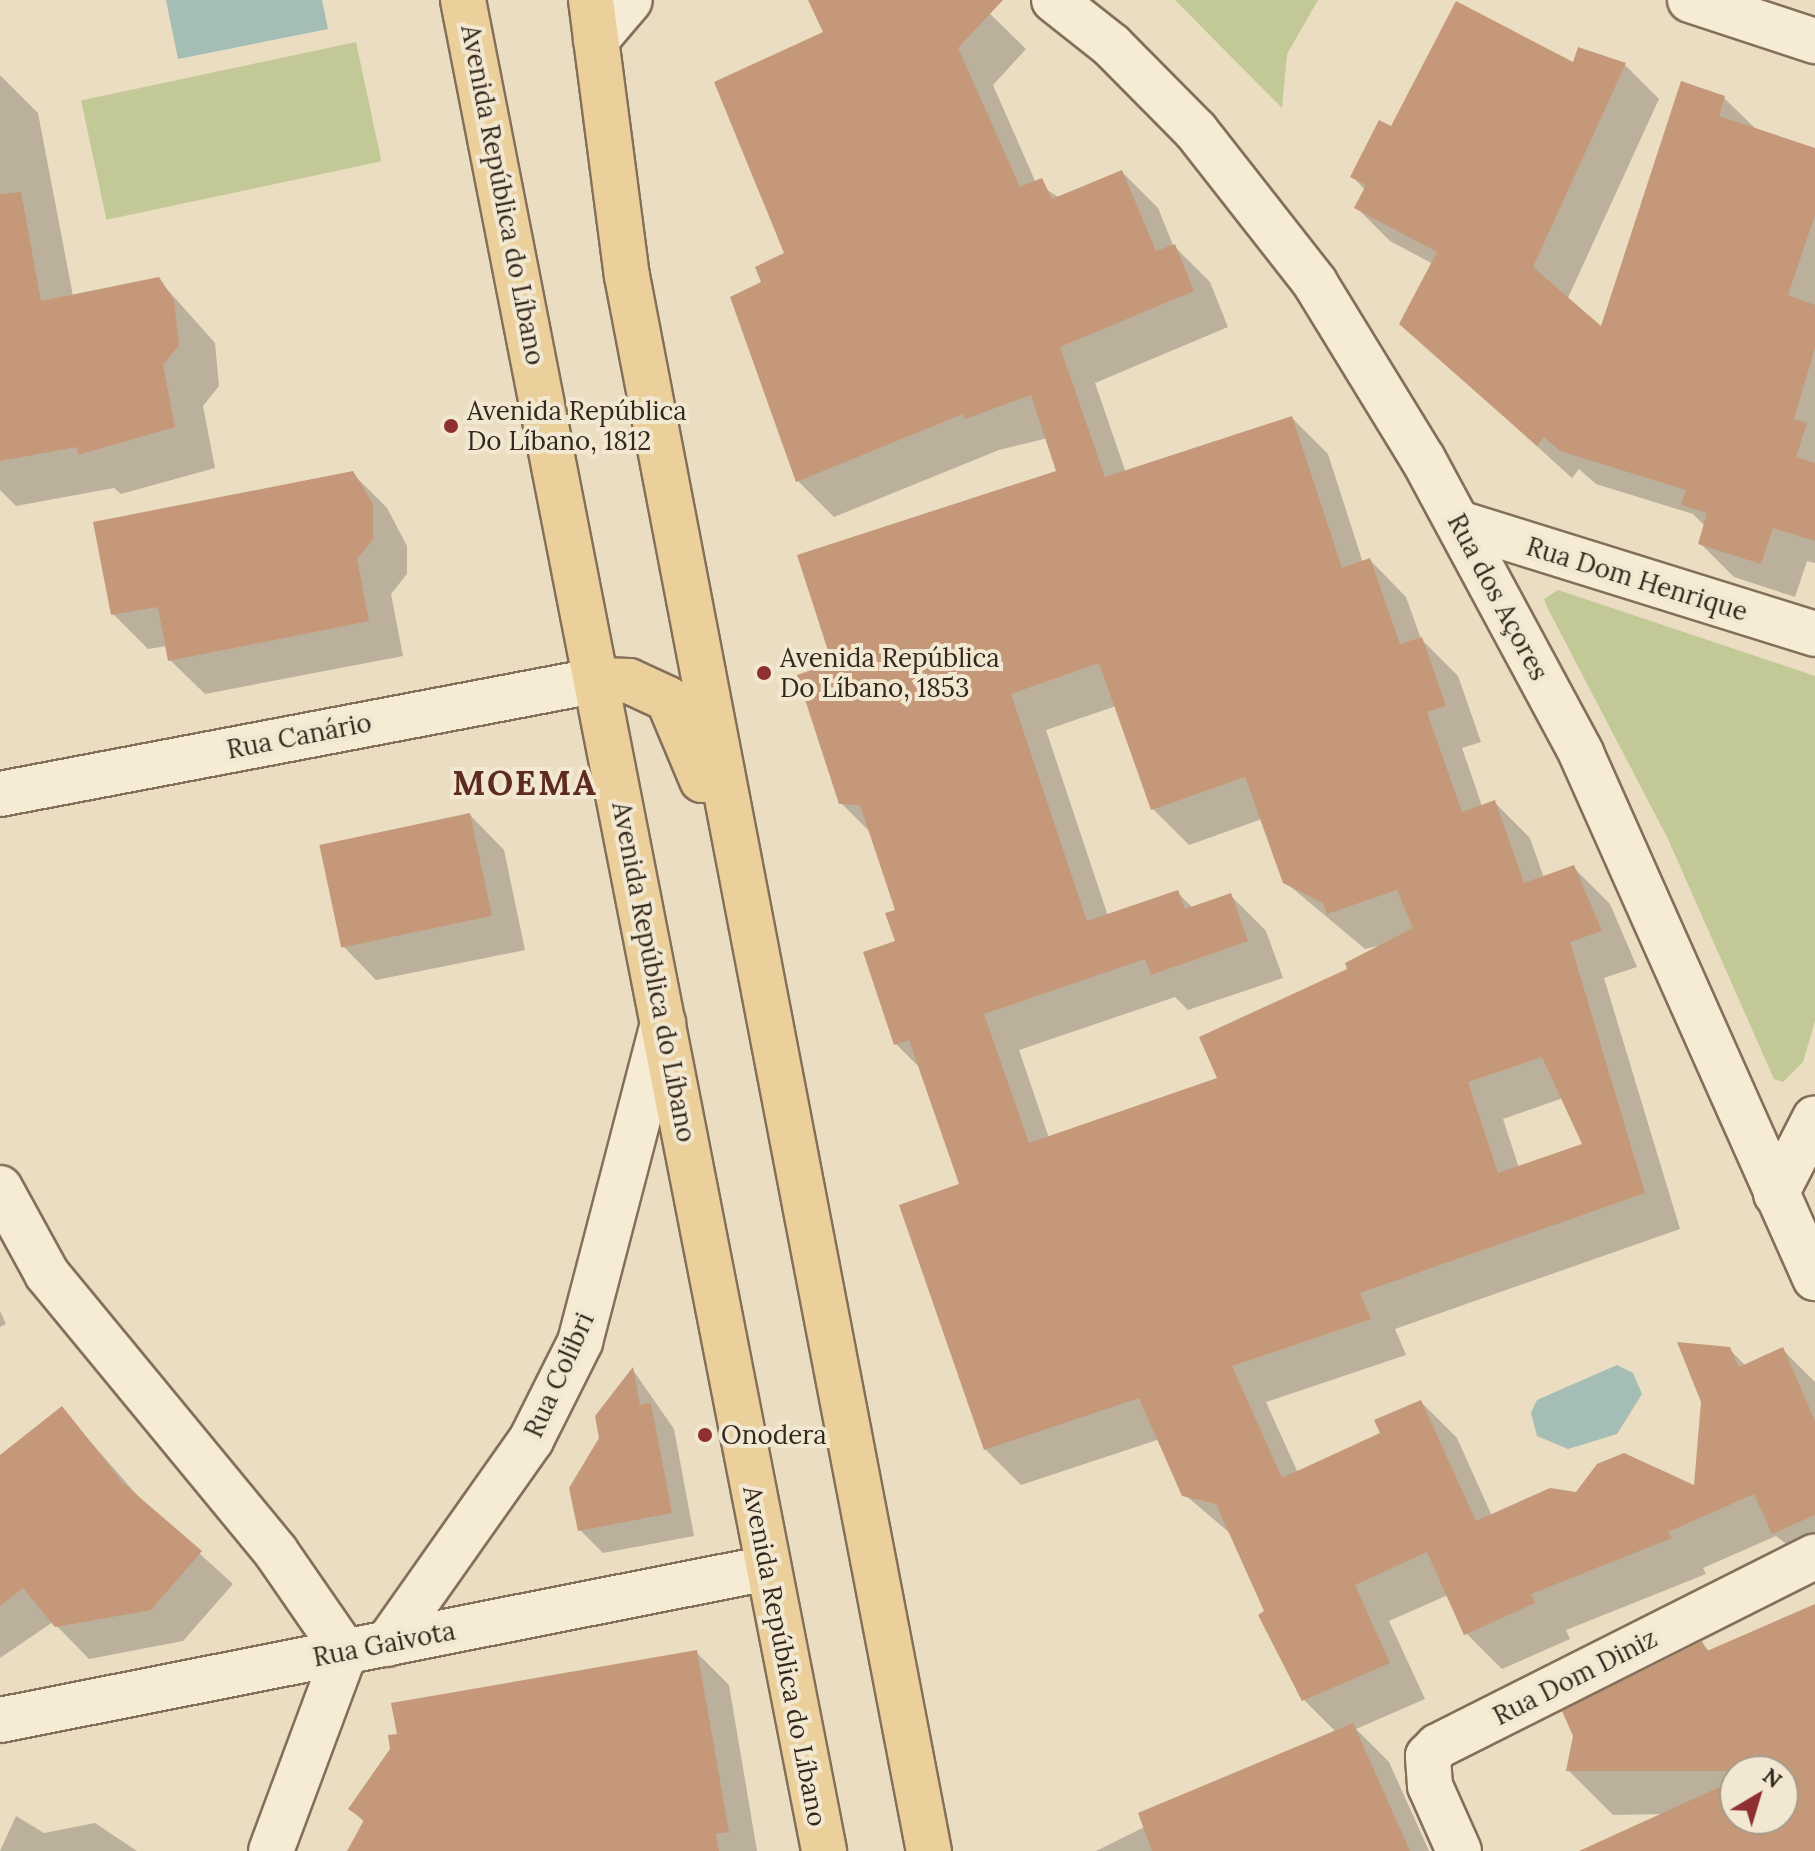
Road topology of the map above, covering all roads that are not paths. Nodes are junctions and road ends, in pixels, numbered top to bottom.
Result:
1 (463, 0) edge
2 (630, 0) edge
3 (1054, 0) edge
4 (1690, 0) edge
5 (594, 20) edge
6 (1815, 41) edge
7 (1459, 523) junction
8 (1815, 634) edge
9 (599, 680) junction
10 (0, 794) edge
11 (663, 1023) junction
12 (775, 1061) junction
13 (1815, 1118) edge
14 (0, 1188) edge
15 (1794, 1220) edge
16 (1815, 1278) edge
17 (1815, 1556) edge
18 (768, 1568) junction
19 (366, 1648) junction
20 (0, 1720) edge
21 (271, 1851) edge
22 (824, 1851) edge
23 (929, 1851) edge
24 (1459, 1851) edge

1 - 9 main road, Avenida República do Líbano
2 - 5 street
3 - 7 street, Rua dos Açores
4 - 6 street
5 - 12 main road
7 - 8 street, Rua Dom Henrique
7 - 15 street, Rua dos Açores
9 - 10 street, Rua Canário
9 - 11 main road, Avenida República do Líbano
9 - 12 main road
11 - 18 main road, Avenida República do Líbano
11 - 19 street, Rua Colibri
12 - 23 main road
13 - 15 street
14 - 19 street
15 - 16 street, Rua dos Açores
17 - 24 street, Rua Dom Diniz
18 - 19 street, Rua Gaivota
18 - 22 main road, Avenida República do Líbano
19 - 20 street, Rua Gaivota
19 - 21 street, Rua Colibri

